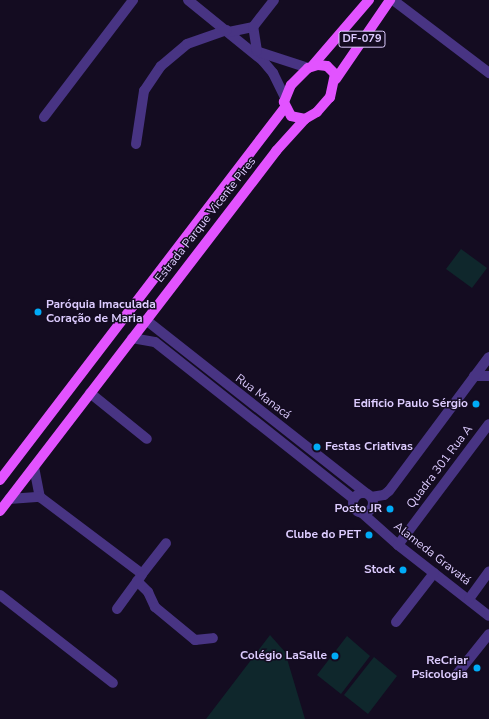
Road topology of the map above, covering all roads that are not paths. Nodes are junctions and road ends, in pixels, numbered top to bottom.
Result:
1 (134, 0) edge
2 (188, 0) edge
3 (274, 0) edge
4 (369, 0) edge
5 (391, 0) edge
6 (253, 27) junction
7 (228, 31) junction
8 (253, 50) junction
9 (310, 67) junction
10 (489, 73) edge
11 (336, 79) junction
12 (285, 103) junction
13 (44, 117) dead end
14 (305, 119) junction
15 (136, 144) dead end
16 (146, 320) junction
17 (132, 338) junction
18 (488, 358) edge
19 (489, 375) edge
20 (474, 376) junction
21 (90, 393) junction
22 (489, 424) edge
23 (147, 438) dead end
24 (34, 467) junction
25 (0, 480) edge
26 (368, 495) junction
27 (40, 497) junction
28 (9, 499) junction
29 (354, 499) junction
30 (0, 511) edge
31 (361, 512) junction
32 (166, 543) dead end
33 (398, 545) junction
34 (489, 571) edge
35 (434, 572) junction
36 (139, 578) junction
37 (0, 595) edge
38 (469, 600) junction
39 (117, 609) dead end
40 (489, 616) edge
41 (396, 622) dead end
42 (489, 634) edge
43 (213, 638) dead end
44 (457, 674) dead end
45 (113, 683) dead end

1 - 13 street
2 - 7 street
3 - 6 street
4 - 9 main road, DF-079
5 - 10 street
5 - 11 main road, DF-079
6 - 7 street
6 - 8 street
7 - 8 street
7 - 15 street
8 - 9 street
8 - 12 street
9 - 11 main road
9 - 12 main road, DF-079
11 - 14 main road, DF-079
12 - 14 main road
12 - 25 main road, Estrada Parque Vicente Pires / DF-079
14 - 16 main road, Estrada Parque Vicente Pires / DF-079
16 - 17 main road, Estrada Parque Vicente Pires / DF-079
16 - 26 street, Rua Manacá
17 - 21 main road, Estrada Parque Vicente Pires / DF-079
17 - 29 street, Rua Manacá
18 - 19 street
18 - 20 street
19 - 20 street
20 - 26 street
21 - 23 street
21 - 24 main road, Estrada Parque Vicente Pires / DF-079
22 - 33 street, Quadra 301 Rua A
24 - 27 street
24 - 28 main road, Estrada Parque Vicente Pires / DF-079
26 - 29 street
26 - 31 street
27 - 28 street
27 - 36 street
28 - 30 main road, Estrada Parque Vicente Pires / DF-079
29 - 31 street
31 - 33 street, Alameda Gravatá
32 - 36 street
33 - 35 street, Alameda Gravatá
34 - 38 street
35 - 38 street, Alameda Gravatá
35 - 41 street
36 - 39 street
36 - 43 street
37 - 45 street
38 - 40 street, Alameda Gravatá
42 - 44 street

